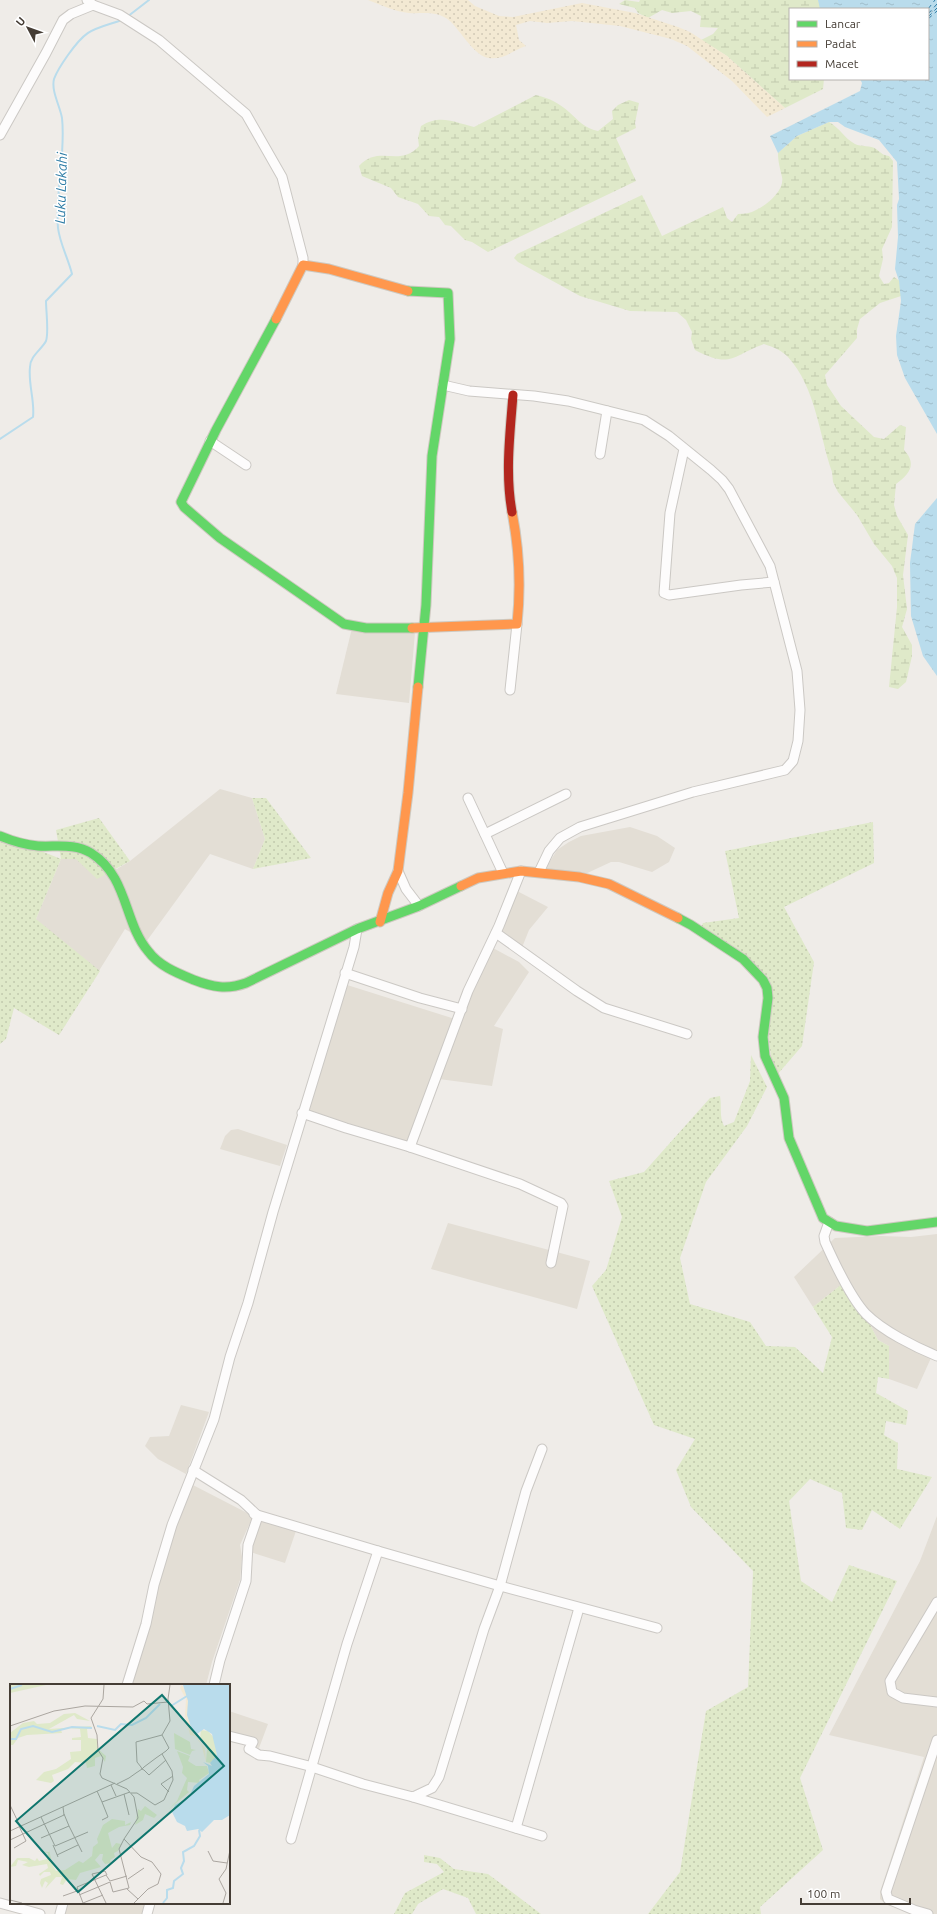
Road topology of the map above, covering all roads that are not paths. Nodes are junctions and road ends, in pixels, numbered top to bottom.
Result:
1 (90, 2) edge
2 (0, 134) edge
3 (303, 266) junction
4 (443, 385) junction
5 (513, 395) junction
6 (607, 411) junction
7 (210, 442) junction
8 (684, 449) junction
9 (600, 454) dead end
10 (246, 465) dead end
11 (774, 582) junction
12 (517, 624) junction
13 (425, 628) junction
14 (510, 690) dead end
15 (566, 794) dead end
16 (468, 798) dead end
17 (485, 834) junction
18 (0, 836) edge
19 (398, 870) junction
20 (521, 871) junction
21 (540, 872) junction
22 (502, 873) junction
23 (419, 906) junction
24 (380, 922) junction
25 (357, 929) junction
26 (496, 933) junction
27 (345, 973) junction
28 (462, 1009) junction
29 (687, 1034) dead end
30 (302, 1113) junction
31 (410, 1146) junction
32 (829, 1222) junction
33 (937, 1222) edge
34 (551, 1263) dead end
35 (937, 1356) edge
36 (542, 1449) dead end
37 (193, 1470) junction
38 (254, 1514) junction
39 (378, 1551) junction
40 (500, 1586) junction
41 (937, 1602) edge
42 (579, 1608) junction
43 (657, 1628) dead end
44 (127, 1684) edge
45 (214, 1684) edge
46 (937, 1702) edge
47 (230, 1736) edge
48 (937, 1740) edge
49 (313, 1767) junction
50 (413, 1797) junction
51 (516, 1828) junction
52 (542, 1836) dead end
53 (291, 1839) dead end
54 (0, 1903) edge
55 (63, 1904) edge
56 (150, 1904) edge
57 (914, 1912) edge
58 (40, 1914) edge
59 (60, 1914) edge
60 (147, 1914) edge
61 (928, 1914) edge

1 - 2 street
1 - 3 street
3 - 4 street
3 - 7 street
4 - 5 street
4 - 13 street
5 - 6 street
5 - 12 street
6 - 8 street
6 - 9 street
7 - 10 street
7 - 13 street
8 - 11 street
8 - 11 street
11 - 21 street
12 - 13 street
12 - 14 street
13 - 19 street
15 - 17 street
16 - 17 street
17 - 22 street
18 - 25 street
19 - 23 street
19 - 24 street
20 - 21 street
20 - 22 street
20 - 26 street
21 - 32 street
22 - 23 street
23 - 24 street
24 - 25 street
25 - 27 street
26 - 28 street
26 - 29 street
27 - 28 street
27 - 30 street
28 - 31 street
30 - 31 street
30 - 37 street
31 - 34 street
32 - 33 street
32 - 35 street
36 - 40 street
37 - 38 street
37 - 44 street
38 - 39 street
38 - 45 street
39 - 40 street
39 - 49 street
40 - 42 street
40 - 50 street
41 - 46 street
42 - 43 street
42 - 51 street
47 - 49 street
48 - 57 street
49 - 50 street
49 - 53 street
50 - 51 street
51 - 52 street
54 - 58 street
55 - 59 street
56 - 60 street
57 - 61 street

